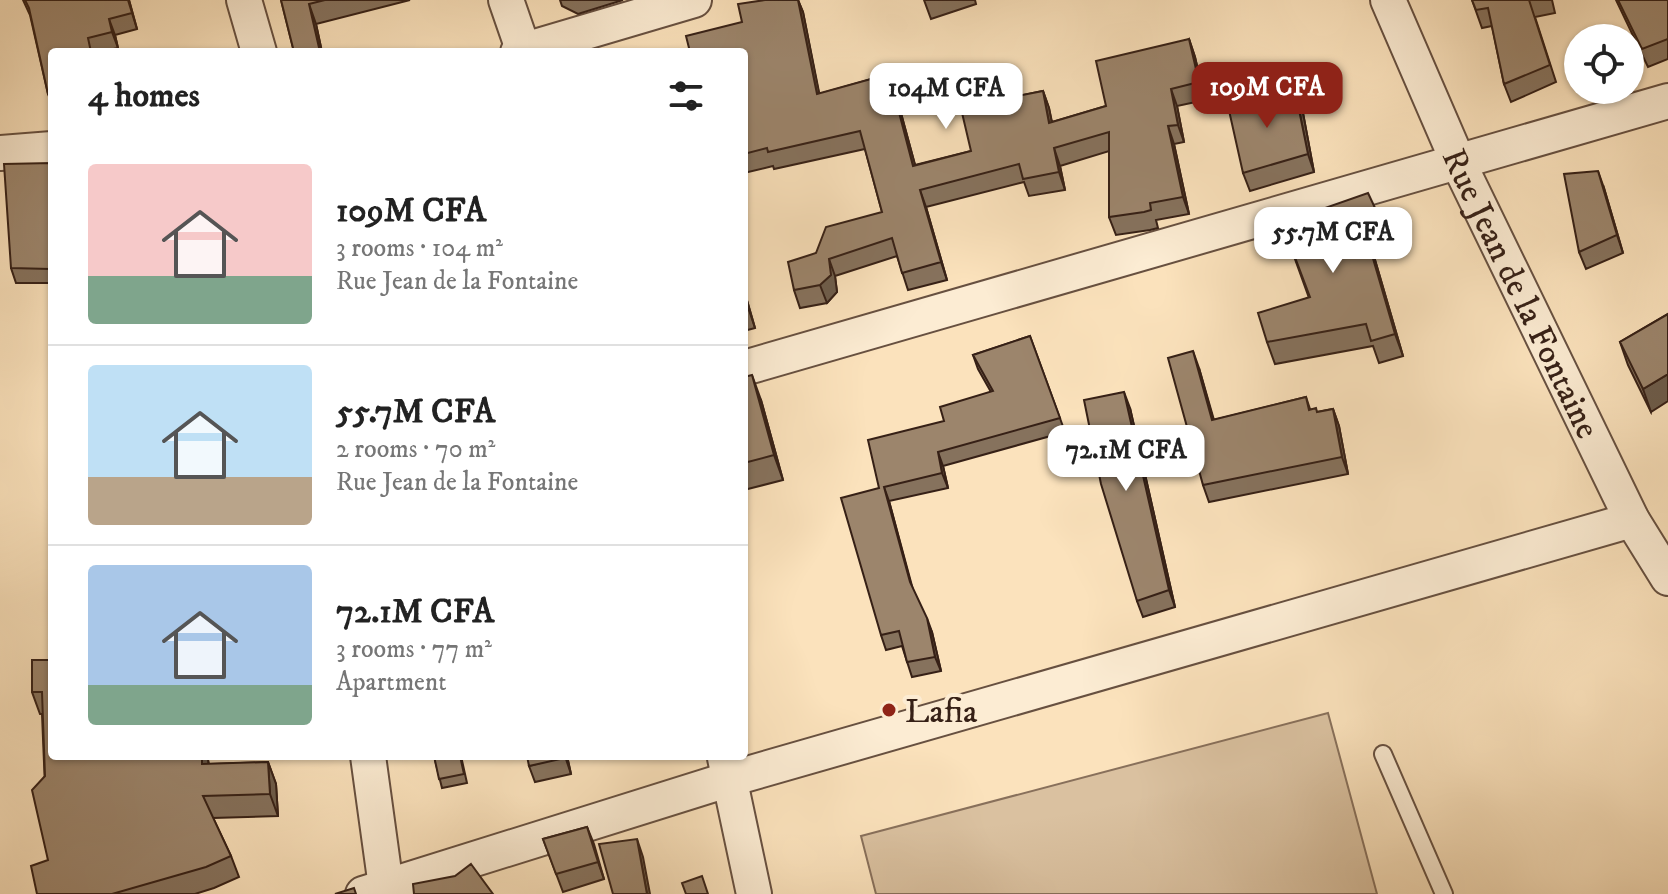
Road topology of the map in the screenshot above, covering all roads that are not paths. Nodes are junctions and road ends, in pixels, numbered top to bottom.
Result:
1 (244, 0) edge
2 (506, 0) edge
3 (694, 0) edge
4 (1388, 0) edge
5 (258, 48) edge
6 (521, 48) edge
7 (532, 48) edge
8 (1668, 101) edge
9 (48, 149) edge
10 (0, 153) edge
11 (1459, 164) junction
12 (748, 367) edge
13 (1632, 520) junction
14 (1668, 578) edge
15 (1383, 754) dead end
16 (368, 760) edge
17 (727, 768) edge
18 (379, 892) edge
19 (754, 894) edge
20 (1444, 894) edge

1 - 5 street
2 - 6 street
3 - 7 street
4 - 11 street, Rue Jean de la Fontaine
8 - 11 street
9 - 10 street
11 - 12 street
11 - 13 street, Rue Jean de la Fontaine
13 - 14 street, Rue Jean de la Fontaine
13 - 17 street
15 - 20 lane
16 - 18 street
17 - 18 street
17 - 19 street

